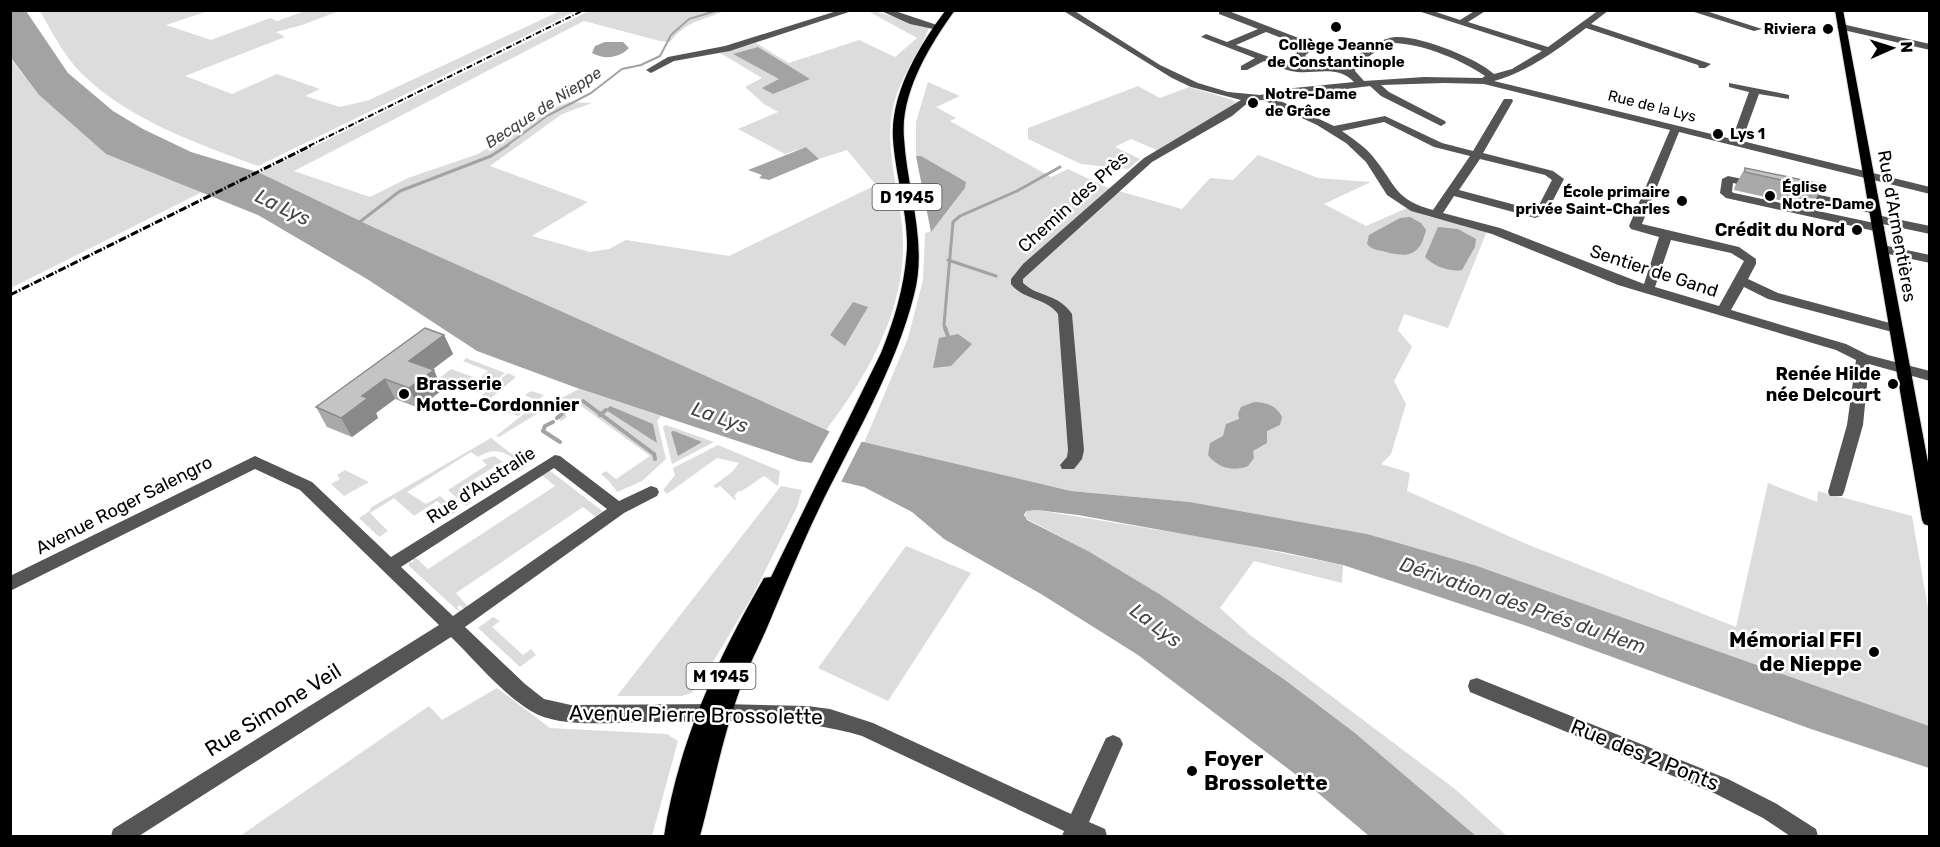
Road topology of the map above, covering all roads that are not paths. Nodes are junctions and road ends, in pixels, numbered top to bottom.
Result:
1 (850, 10) edge
2 (883, 10) edge
3 (1066, 10) edge
4 (1419, 10) edge
5 (1484, 10) edge
6 (1605, 10) edge
7 (1692, 10) edge
8 (1839, 10) edge
9 (949, 12) edge
10 (1222, 12) edge
11 (904, 19) junction
12 (1461, 23) junction
13 (1584, 25) junction
14 (938, 27) junction
15 (1842, 27) junction
16 (1266, 29) junction
17 (1757, 30) dead end
18 (1206, 36) dead end
19 (1227, 45) junction
20 (1929, 47) edge
21 (1547, 50) junction
22 (1261, 58) junction
23 (1702, 66) dead end
24 (1317, 67) junction
25 (1244, 69) dead end
26 (651, 70) dead end
27 (1350, 72) junction
28 (1493, 81) junction
29 (1367, 84) junction
30 (1732, 85) dead end
31 (1521, 89) junction
32 (1755, 90) junction
33 (1248, 96) junction
34 (1264, 97) junction
35 (1785, 97) dead end
36 (1508, 101) junction
37 (1441, 123) dead end
38 (1676, 128) junction
39 (1332, 130) junction
40 (1736, 142) junction
41 (1477, 155) junction
42 (1868, 175) junction
43 (1768, 188) edge
44 (1929, 191) edge
45 (1452, 192) junction
46 (1787, 192) edge
47 (1435, 215) junction
48 (1877, 219) junction
49 (1929, 230) edge
50 (1666, 235) junction
51 (1883, 249) junction
52 (1929, 259) edge
53 (1741, 281) junction
54 (1648, 290) junction
55 (1723, 312) junction
56 (1896, 329) junction
57 (1863, 358) junction
58 (1902, 364) junction
59 (1929, 376) edge
60 (838, 453) joint
61 (255, 462) joint
62 (1068, 465) dead end
63 (651, 492) dead end
64 (1836, 492) dead end
65 (618, 509) junction
66 (1929, 520) edge
67 (390, 566) junction
68 (10, 584) edge
69 (453, 626) junction
70 (1477, 686) dead end
71 (714, 713) junction
72 (1113, 744) dead end
73 (1074, 832) edge
74 (121, 837) edge
75 (674, 837) edge
76 (690, 837) edge
77 (1097, 837) edge
78 (1808, 837) edge

1 - 26 street
2 - 11 street
3 - 33 street, Rue de la Lys
4 - 12 street
5 - 12 street
6 - 13 street
7 - 17 street
8 - 15 main road, Rue d'Armentières
9 - 11 street
9 - 14 main road, D 1945
10 - 16 street
11 - 14 street
12 - 21 street
13 - 21 street
13 - 23 street
14 - 60 main road, D 1945
15 - 20 street
15 - 42 main road, Rue d'Armentières
16 - 19 street
16 - 24 street
18 - 19 street
19 - 22 street
21 - 28 street
22 - 24 street
22 - 25 street
24 - 27 street
27 - 28 street
27 - 29 street
28 - 29 street, Rue de la Lys
28 - 31 street, Rue de la Lys
28 - 36 street
29 - 34 street, Rue de la Lys
29 - 37 street
30 - 32 street
31 - 36 street
31 - 38 street, Rue de la Lys
32 - 35 street
32 - 40 street
33 - 34 street, Rue de la Lys
33 - 62 street, Chemin des Près
34 - 39 street, Sentier de Gand
36 - 41 street
38 - 40 street, Rue de la Lys
38 - 50 street
39 - 41 street
39 - 47 street, Sentier de Gand
40 - 42 street, Rue de la Lys
41 - 45 street
41 - 45 street
42 - 44 street, Rue de la Lys
42 - 48 main road, Rue d'Armentières
43 - 48 street
45 - 47 street
46 - 48 street
47 - 54 street, Sentier de Gand
48 - 49 street
48 - 51 main road, Rue d'Armentières
50 - 53 street
50 - 54 street
51 - 52 street
51 - 56 main road, Rue d'Armentières
53 - 55 street
53 - 56 street
54 - 55 street, Sentier de Gand
55 - 57 street, Sentier de Gand
56 - 58 main road, Rue d'Armentières
57 - 58 street, Sentier de Gand
57 - 64 street
58 - 59 street, Sentier de Gand
58 - 66 main road, Rue d'Armentières
60 - 71 main road, M 1945
61 - 67 street, Avenue Pierre Brossolette
61 - 68 street, Avenue Roger Salengro
63 - 65 street
65 - 67 street, Rue d'Australie
65 - 69 street
67 - 69 street, Avenue Pierre Brossolette
69 - 71 street, Avenue Pierre Brossolette
69 - 74 street, Rue Simone Veil
70 - 78 street, Rue des 2 Ponts
71 - 73 street, Avenue Pierre Brossolette
71 - 75 main road, M 1945
71 - 76 main road, M 1945
72 - 73 street
73 - 77 street, Avenue Pierre Brossolette

